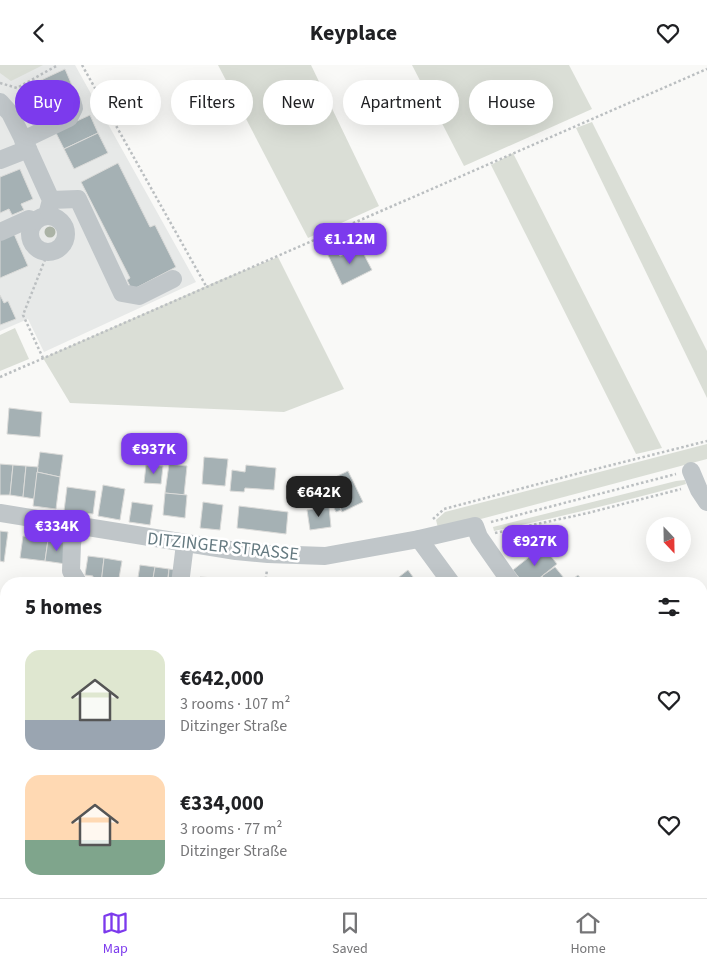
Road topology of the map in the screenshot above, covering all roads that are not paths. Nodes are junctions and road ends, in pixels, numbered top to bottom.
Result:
1 (0, 102) edge
2 (57, 125) edge
3 (25, 145) junction
4 (0, 160) edge
5 (44, 212) junction
6 (0, 232) edge
7 (173, 279) dead end
8 (694, 478) road end
9 (707, 502) edge
10 (0, 513) edge
11 (75, 526) junction
12 (422, 539) junction
13 (185, 544) junction
14 (75, 577) edge
15 (181, 577) edge
16 (447, 577) edge
17 (507, 577) edge

1 - 3 street
2 - 3 street
3 - 4 street
3 - 5 street
5 - 5 street
5 - 6 street
5 - 7 street
8 - 9 street
10 - 11 street, DITZINGER STRASSE
11 - 13 street, DITZINGER STRASSE
11 - 14 street
12 - 13 street, DITZINGER STRASSE
12 - 16 street
12 - 17 street, DITZINGER STRASSE
13 - 15 street

